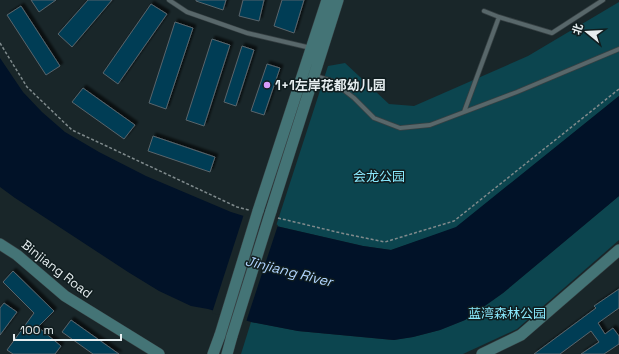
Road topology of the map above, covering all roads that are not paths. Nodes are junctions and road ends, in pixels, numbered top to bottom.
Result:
1 (169, 0) edge
2 (327, 0) edge
3 (338, 0) edge
4 (603, 0) edge
5 (484, 11) dead end
6 (499, 17) junction
7 (311, 49) junction
8 (619, 49) edge
9 (315, 76) junction
10 (464, 112) junction
11 (0, 244) edge
12 (619, 250) edge
13 (159, 354) edge
14 (213, 354) edge
15 (227, 354) edge
16 (482, 354) edge

1 - 7 lane
2 - 7 main road
3 - 9 main road
4 - 6 lane
5 - 6 lane
6 - 10 lane
7 - 14 main road, bridge
8 - 10 lane
9 - 10 lane
9 - 15 main road, bridge
11 - 13 main road, Binjiang Road
12 - 16 main road

